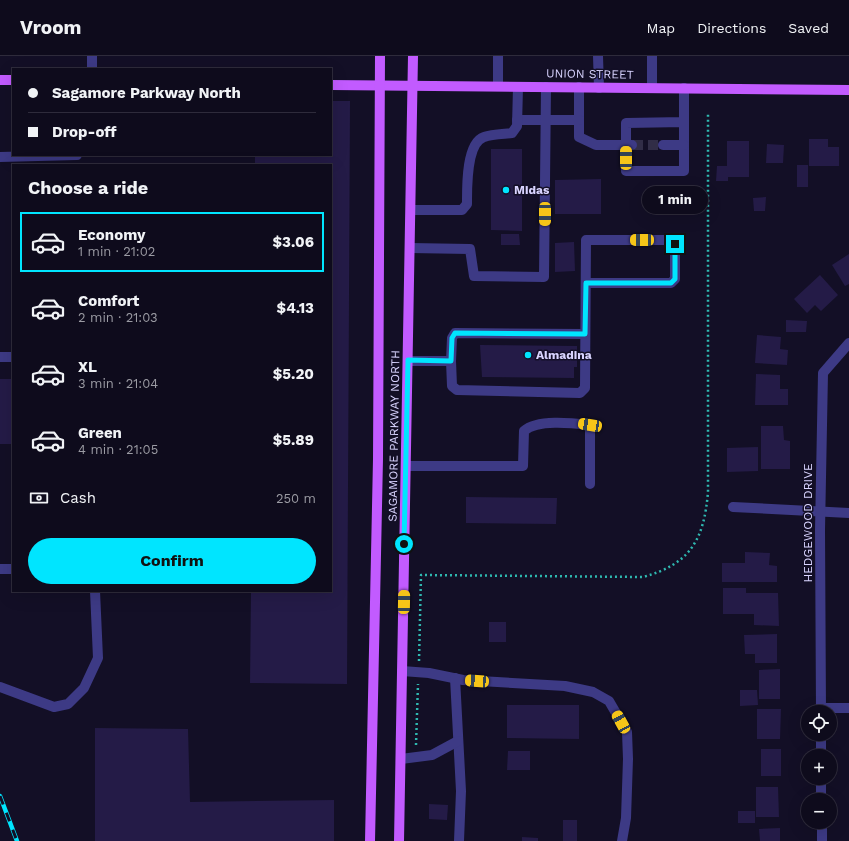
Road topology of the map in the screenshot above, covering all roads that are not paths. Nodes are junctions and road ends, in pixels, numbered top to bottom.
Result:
1 (92, 56) edge
2 (380, 56) edge
3 (413, 56) edge
4 (498, 56) edge
5 (598, 56) edge
6 (652, 56) edge
7 (92, 68) edge
8 (0, 80) edge
9 (12, 80) edge
10 (332, 85) edge
11 (380, 85) junction
12 (413, 86) junction
13 (498, 86) junction
14 (518, 87) junction
15 (546, 87) junction
16 (579, 87) junction
17 (599, 88) junction
18 (652, 88) junction
19 (684, 88) junction
20 (849, 90) edge
21 (517, 120) junction
22 (546, 120) junction
23 (579, 120) junction
24 (684, 122) junction
25 (629, 144) junction
26 (663, 145) tunnel mouth
27 (684, 145) junction
28 (67, 156) edge
29 (0, 158) edge
30 (18, 161) edge
31 (411, 210) junction
32 (410, 248) junction
33 (586, 283) junction
34 (585, 334) junction
35 (849, 344) edge
36 (0, 357) edge
37 (12, 357) edge
38 (408, 360) junction
39 (451, 361) junction
40 (406, 466) junction
41 (590, 484) dead end
42 (733, 507) dead end
43 (820, 512) junction
44 (849, 512) edge
45 (0, 569) edge
46 (12, 570) edge
47 (94, 592) edge
48 (402, 671) junction
49 (455, 678) junction
50 (0, 686) edge
51 (821, 705) edge
52 (849, 708) edge
53 (837, 709) edge
54 (458, 741) junction
55 (400, 759) junction
56 (822, 829) edge
57 (370, 841) edge
58 (399, 841) edge
59 (459, 841) edge
60 (622, 841) edge
61 (822, 841) edge

1 - 7 street
2 - 11 main road, SAGAMORE PARKWAY NORTH
3 - 12 main road, SAGAMORE PARKWAY NORTH
4 - 13 street
5 - 17 street
6 - 18 street
8 - 9 main road
10 - 11 main road, UNION STREET
11 - 12 main road, UNION STREET
11 - 57 main road, SAGAMORE PARKWAY NORTH
12 - 13 main road, UNION STREET
12 - 31 main road, SAGAMORE PARKWAY NORTH
13 - 14 main road, UNION STREET
14 - 15 main road, UNION STREET
14 - 21 street
15 - 16 main road, UNION STREET
15 - 22 street
16 - 17 main road, UNION STREET
16 - 23 street
17 - 18 main road, UNION STREET
18 - 19 main road, UNION STREET
19 - 20 main road, UNION STREET
19 - 24 street
21 - 22 street
21 - 31 street
22 - 23 street
22 - 32 street
23 - 25 street
24 - 25 street
24 - 27 street
25 - 27 street
26 - 27 street
28 - 30 street
29 - 30 street
31 - 32 main road, SAGAMORE PARKWAY NORTH
32 - 38 main road, SAGAMORE PARKWAY NORTH
33 - 33 street
33 - 34 street
34 - 39 street
34 - 39 street
35 - 43 street, HEDGEWOOD DRIVE
36 - 37 street
38 - 39 street
38 - 40 main road, SAGAMORE PARKWAY NORTH
40 - 41 street
40 - 48 main road, SAGAMORE PARKWAY NORTH
42 - 43 street
43 - 44 street
43 - 51 street, HEDGEWOOD DRIVE
45 - 46 street
47 - 50 street
48 - 49 street
48 - 55 main road, SAGAMORE PARKWAY NORTH
49 - 54 street
49 - 60 street
52 - 53 street
54 - 55 street
54 - 59 street
55 - 58 main road, SAGAMORE PARKWAY NORTH
56 - 61 street

